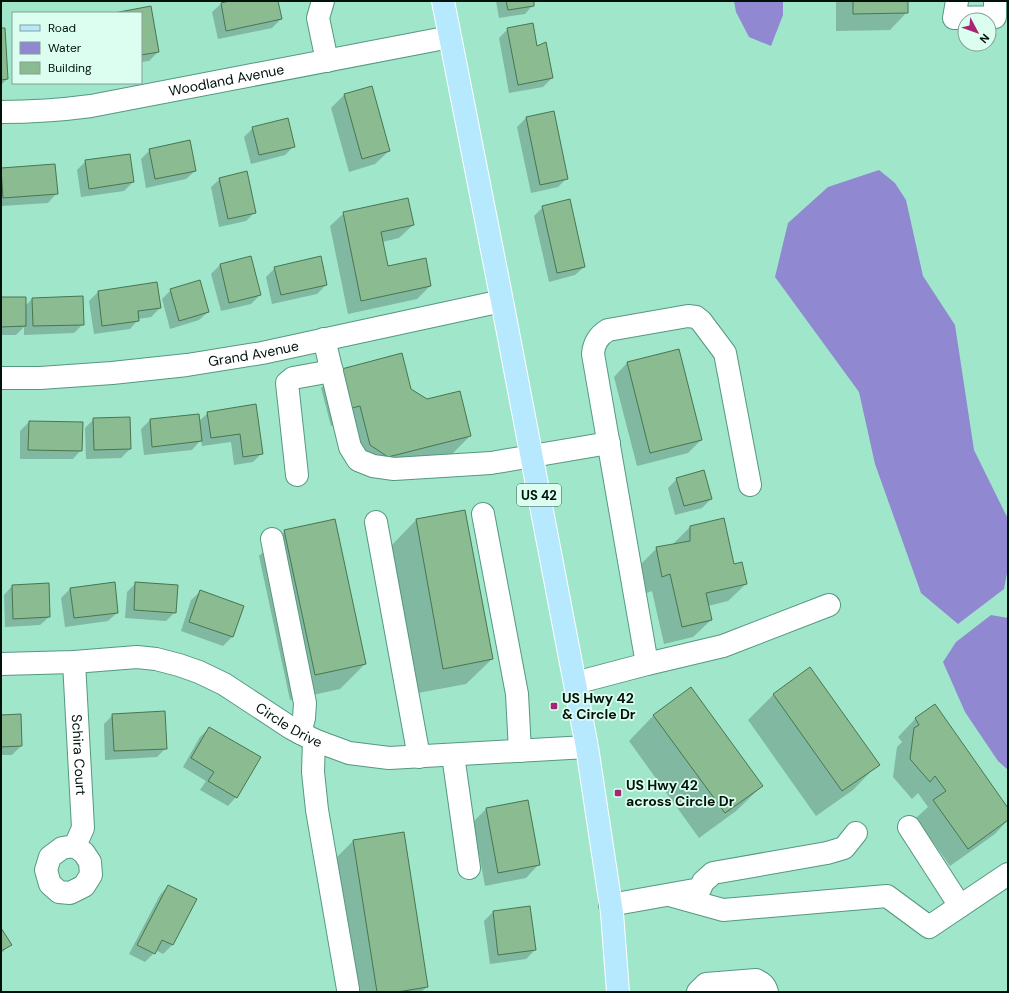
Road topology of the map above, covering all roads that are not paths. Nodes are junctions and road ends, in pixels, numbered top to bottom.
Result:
1 (323, 1) edge
2 (443, 1) edge
3 (957, 1) edge
4 (995, 1) edge
5 (450, 37) junction
6 (327, 60) junction
7 (1, 112) edge
8 (502, 300) junction
9 (324, 339) junction
10 (332, 371) junction
11 (1, 378) edge
12 (609, 443) junction
13 (532, 456) junction
14 (297, 475) dead end
15 (750, 485) dead end
16 (483, 514) dead end
17 (376, 522) dead end
18 (272, 539) dead end
19 (829, 605) dead end
20 (74, 662) junction
21 (1, 664) edge
22 (647, 664) junction
23 (575, 683) junction
24 (307, 737) junction
25 (587, 747) junction
26 (520, 751) junction
27 (453, 755) junction
28 (419, 756) junction
29 (909, 827) dead end
30 (856, 833) dead end
31 (75, 846) dead end
32 (469, 868) dead end
33 (1008, 874) edge
34 (669, 895) junction
35 (610, 906) junction
36 (960, 906) junction
37 (348, 989) dead end
38 (618, 992) edge
39 (698, 992) edge
40 (767, 992) edge

1 - 6 street
2 - 5 main road, US 42
3 - 4 street
5 - 6 street, Woodland Avenue
5 - 8 main road, US 42
6 - 7 street, Woodland Avenue
8 - 9 street, Grand Avenue
8 - 13 main road, US 42
9 - 10 street
9 - 11 street, Grand Avenue
10 - 13 street
10 - 14 street
12 - 13 street
12 - 15 street
12 - 22 street
13 - 23 main road, US 42
16 - 26 street
17 - 28 street
18 - 24 street
19 - 22 street
20 - 21 street, Circle Drive
20 - 24 street, Circle Drive
20 - 31 street, Schira Court
22 - 23 street
23 - 25 main road, US 42
24 - 28 street, Circle Drive
24 - 37 street
25 - 26 street, Circle Drive
25 - 35 main road, US 42
26 - 27 street, Circle Drive
27 - 28 street, Circle Drive
27 - 32 street
29 - 36 street
30 - 34 street
33 - 36 street
34 - 35 street
34 - 36 street
35 - 38 main road, US 42
39 - 40 street

